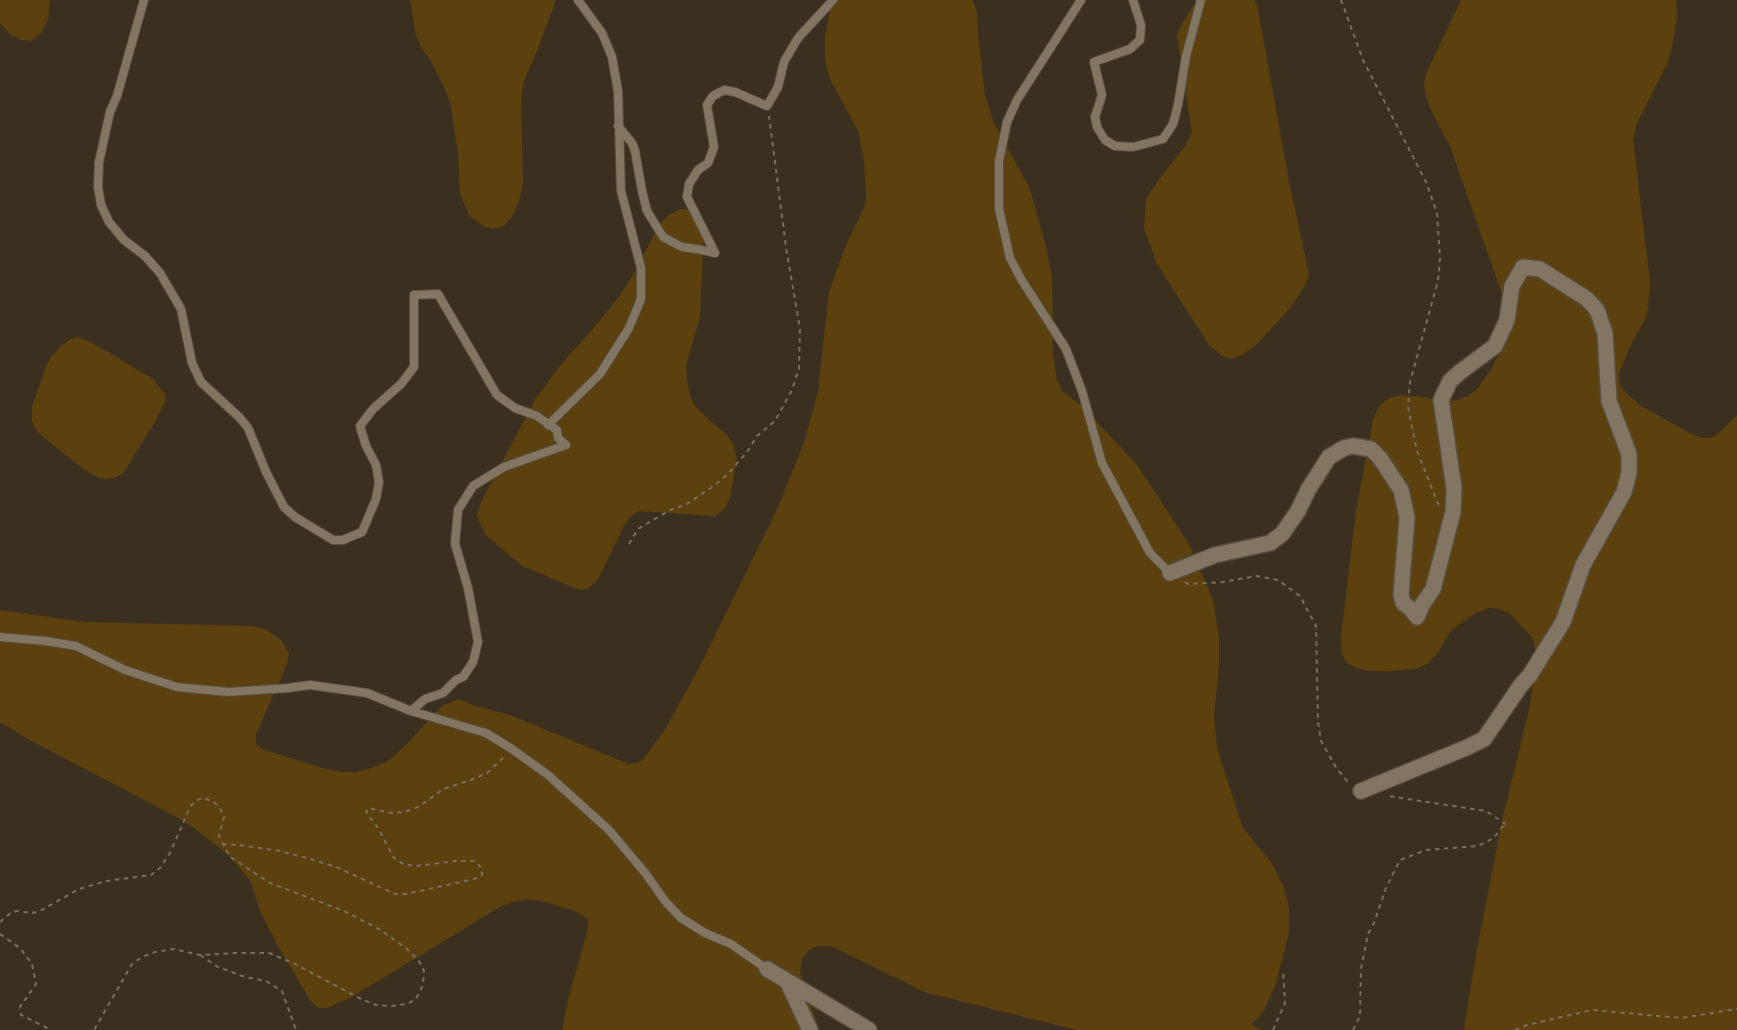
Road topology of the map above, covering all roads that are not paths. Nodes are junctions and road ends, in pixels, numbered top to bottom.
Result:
1 (144, 0) edge
2 (579, 0) edge
3 (833, 0) edge
4 (1081, 0) edge
5 (1133, 0) edge
6 (1201, 0) edge
7 (618, 126) junction
8 (548, 425) junction
9 (1170, 573) joint
10 (0, 637) edge
11 (411, 711) junction
12 (1361, 791) road end
13 (768, 969) joint
14 (788, 981) junction
15 (810, 1030) edge
16 (869, 1030) edge

1 - 8 lane
2 - 7 lane
3 - 7 lane
4 - 9 lane
5 - 6 lane
7 - 8 lane
8 - 11 lane
9 - 12 street
10 - 11 lane
11 - 13 lane
13 - 14 street
14 - 15 street
14 - 16 street

